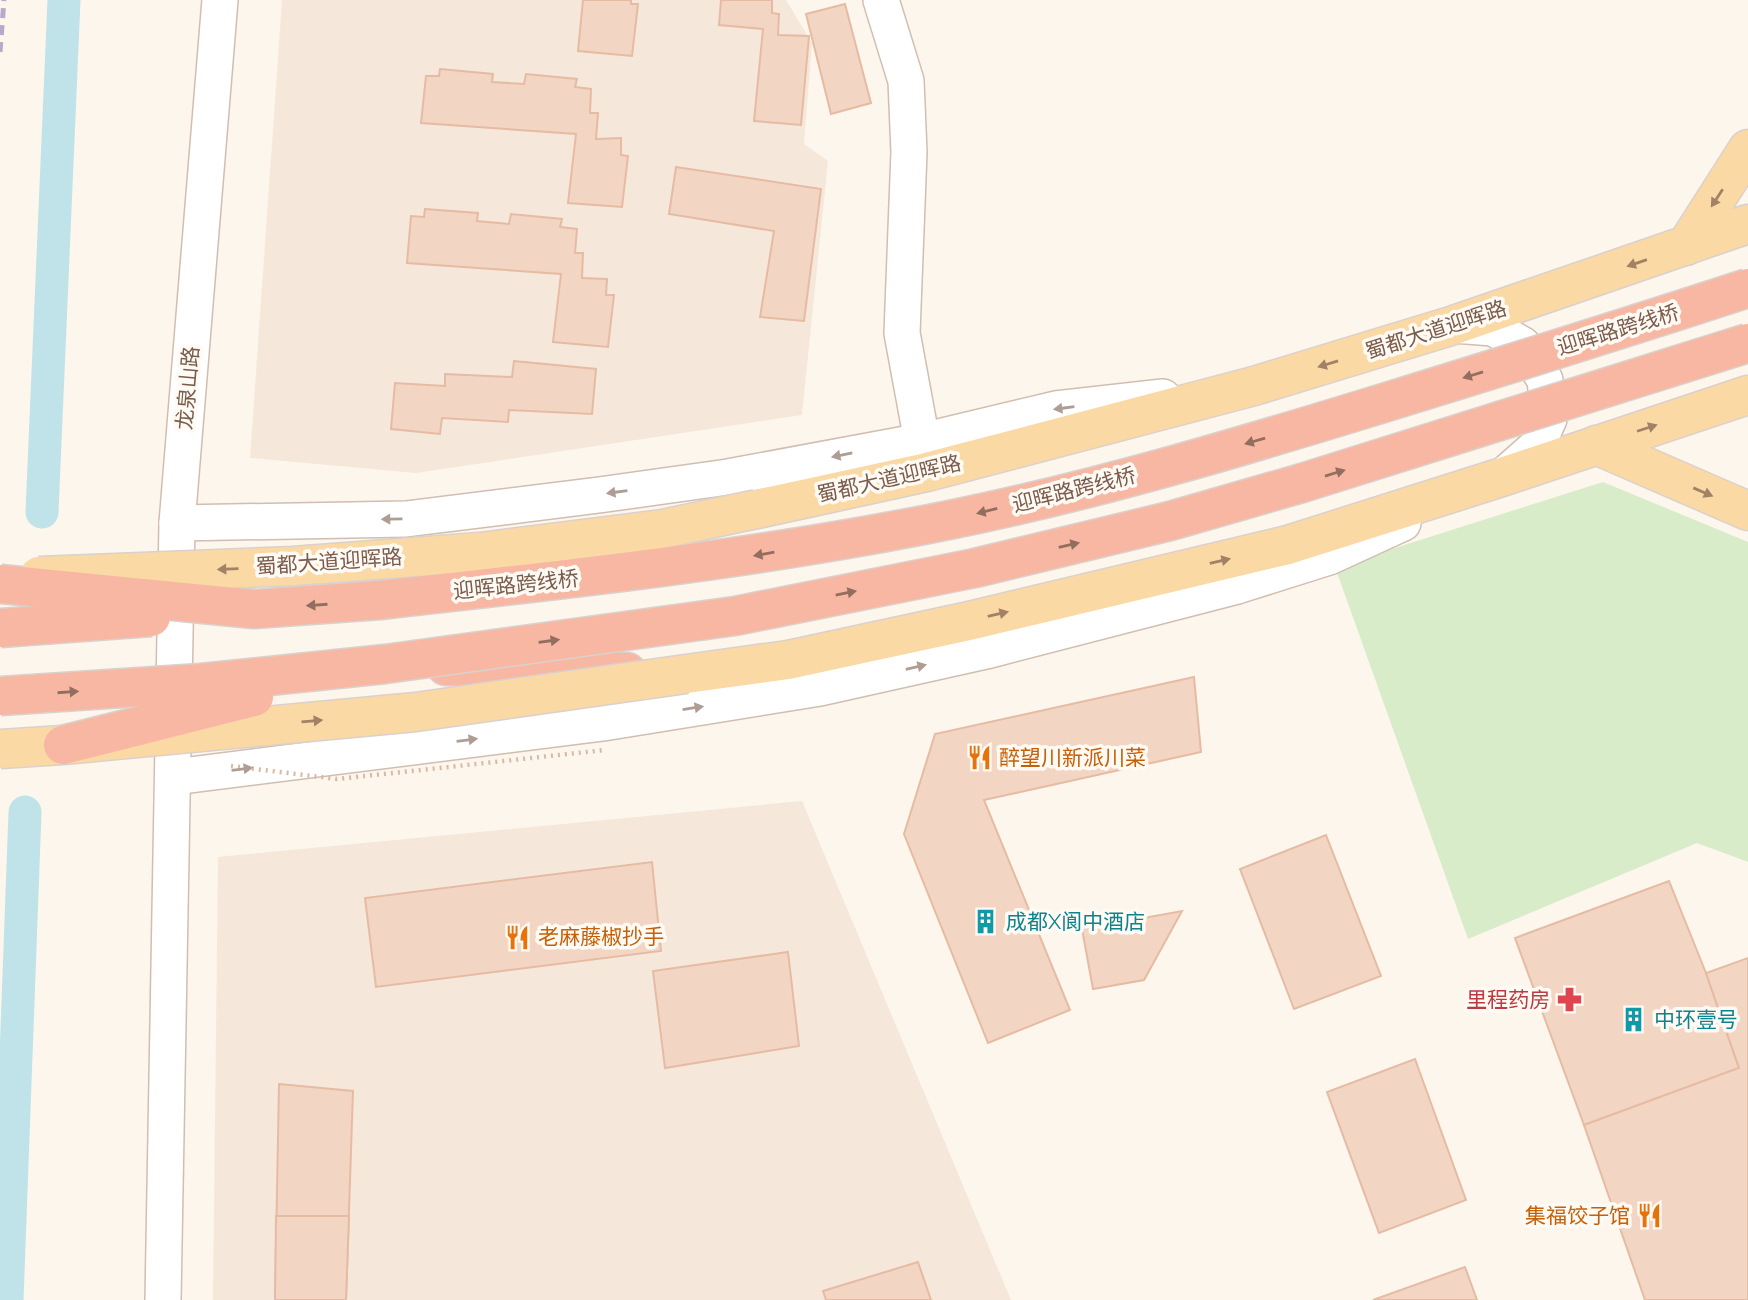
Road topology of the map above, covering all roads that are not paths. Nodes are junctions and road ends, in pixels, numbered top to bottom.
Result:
1 (219, 0) edge
2 (881, 0) edge
3 (1748, 149) edge
4 (1748, 224) edge
5 (1686, 246) junction
6 (1748, 288) edge
7 (1454, 325) junction
8 (1748, 344) edge
9 (1254, 386) junction
10 (1748, 395) edge
11 (922, 440) junction
12 (1595, 445) junction
13 (1502, 477) junction
14 (1748, 511) edge
15 (177, 523) junction
16 (662, 529) junction
17 (0, 577) edge
18 (0, 584) edge
19 (380, 600) junction
20 (254, 609) junction
21 (0, 628) edge
22 (385, 664) junction
23 (686, 674) junction
24 (0, 696) edge
25 (63, 745) junction
26 (0, 749) edge
27 (174, 777) junction
28 (163, 1300) edge

1 - 15 street, 龙泉山路
2 - 11 street
3 -> 5 main road
4 - 5 main road, 蜀都大道迎晖路
5 -> 7 main road, 蜀都大道迎晖路
6 -> 19 highway, 迎晖路跨线桥, bridge
7 -> 9 main road, 蜀都大道迎晖路
7 - 13 street
22 -> 8 highway, bridge
9 -> 11 street
9 - 16 main road, 蜀都大道迎晖路, bridge
12 -> 10 main road
11 -> 15 street
12 - 13 main road
12 -> 14 main road
23 -> 13 main road
27 -> 13 street
15 - 27 street, 龙泉山路
16 -> 17 main road, 蜀都大道迎晖路, bridge
16 - 19 highway, bridge
18 - 20 highway, bridge
19 -> 20 highway, 蜀都大道迎晖路
20 - 21 highway, 蜀都大道迎晖路, bridge
22 - 23 highway, bridge
24 -> 22 highway, bridge
22 - 25 highway, bridge
25 -> 23 main road, bridge
25 - 26 main road, bridge
27 - 28 street, 龙泉山路

